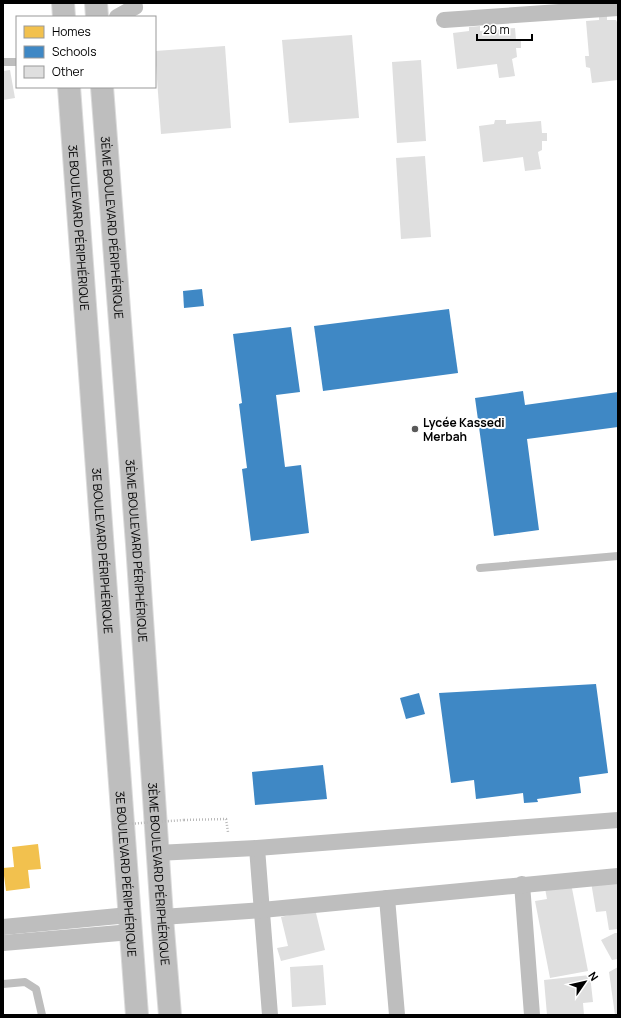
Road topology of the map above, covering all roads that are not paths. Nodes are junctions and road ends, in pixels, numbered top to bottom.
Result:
1 (63, 3) edge
2 (96, 3) edge
3 (134, 3) edge
4 (618, 8) edge
5 (64, 16) edge
6 (97, 16) edge
7 (119, 16) edge
8 (444, 20) dead end
9 (3, 62) edge
10 (16, 62) edge
11 (69, 88) edge
12 (102, 88) edge
13 (618, 556) edge
14 (480, 568) dead end
15 (618, 820) edge
16 (257, 848) junction
17 (157, 853) junction
18 (125, 856) junction
19 (618, 876) edge
20 (522, 884) junction
21 (387, 898) junction
22 (262, 910) junction
23 (162, 917) junction
24 (130, 922) junction
25 (3, 927) edge
26 (3, 943) edge
27 (3, 984) edge
28 (42, 1015) edge
29 (137, 1015) edge
30 (170, 1015) edge
31 (270, 1015) edge
32 (397, 1015) edge
33 (532, 1015) edge

1 - 5 highway
2 - 6 highway
3 - 7 street
4 - 8 street
9 - 10 lane
11 - 18 highway, 3E BOULEVARD PÉRIPHÉRIQUE
12 - 17 highway, 3ÈME BOULEVARD PÉRIPHÉRIQUE
13 - 14 lane
15 - 16 street
16 - 17 street
16 - 22 street
17 - 18 highway
17 - 23 highway, 3ÈME BOULEVARD PÉRIPHÉRIQUE
18 - 24 highway, 3E BOULEVARD PÉRIPHÉRIQUE
19 - 20 street
20 - 21 street
20 - 33 street
21 - 22 street
21 - 32 street
22 - 23 street
22 - 31 street
23 - 24 highway
23 - 30 highway, 3ÈME BOULEVARD PÉRIPHÉRIQUE
24 - 25 street
24 - 26 street
24 - 29 highway, 3E BOULEVARD PÉRIPHÉRIQUE
27 - 28 lane

